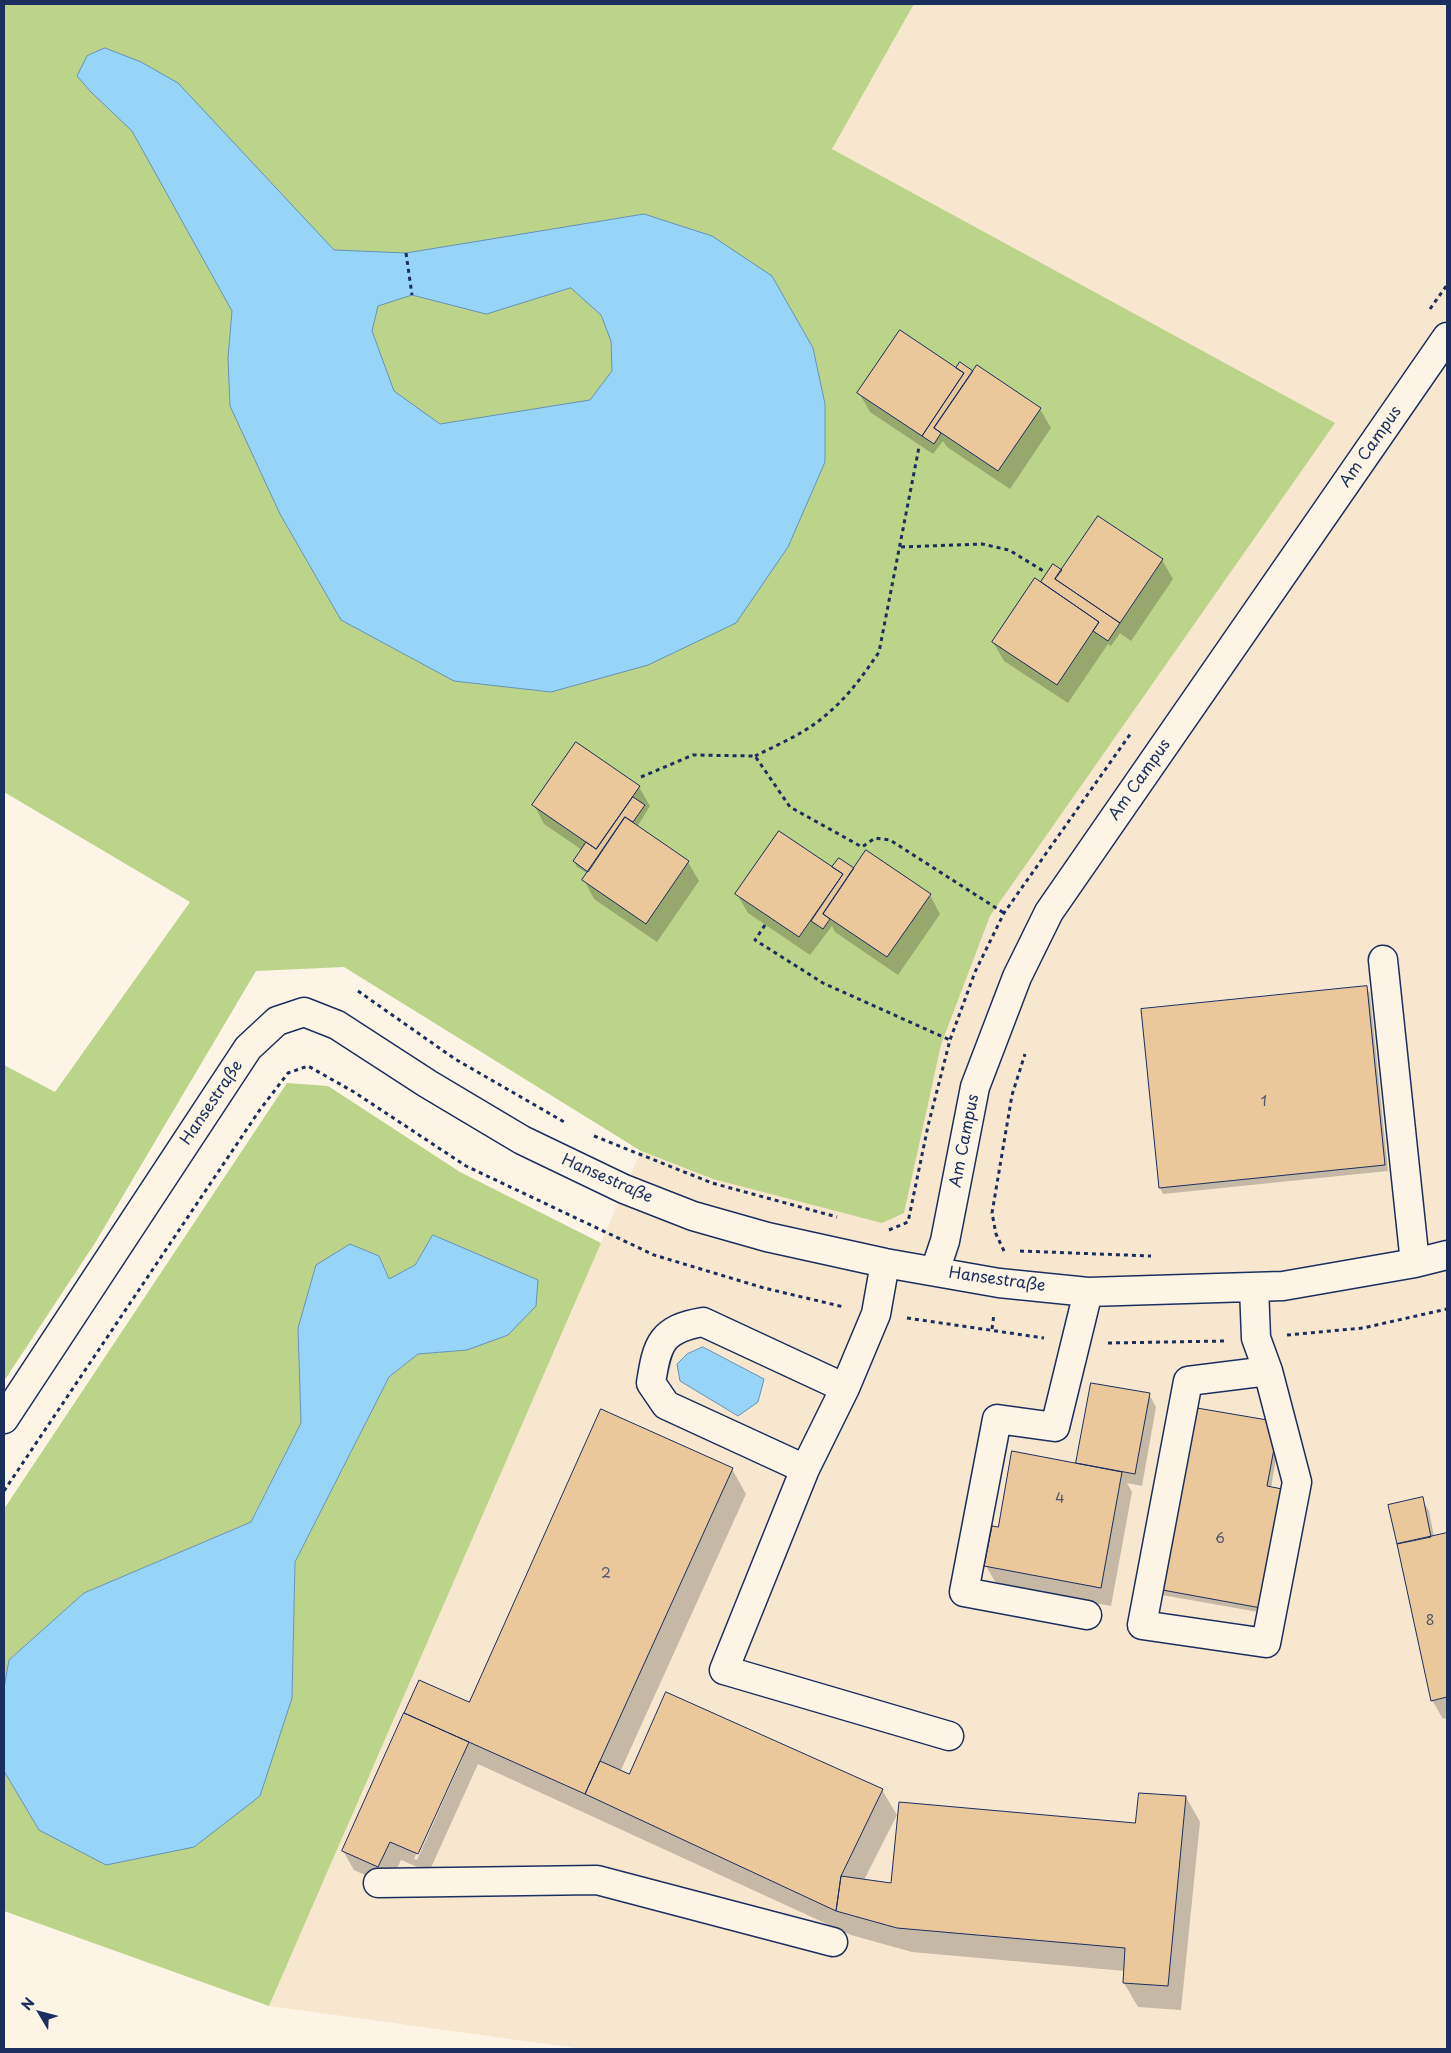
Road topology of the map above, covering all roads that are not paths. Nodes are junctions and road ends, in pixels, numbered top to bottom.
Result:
1 (1447, 338) edge
2 (1383, 960) dead end
3 (1447, 1255) edge
4 (885, 1263) junction
5 (1415, 1263) junction
6 (935, 1271) junction
7 (1254, 1287) junction
8 (1088, 1292) junction
9 (1268, 1371) junction
10 (844, 1388) junction
11 (4, 1419) edge
12 (805, 1469) junction
13 (1087, 1615) dead end
14 (948, 1736) dead end
15 (378, 1883) dead end
16 (833, 1942) dead end

1 - 6 street, Am Campus
2 - 5 street
3 - 5 street, Hansestraße
4 - 6 street, Hansestraße
4 - 10 street
4 - 11 street, Hansestraße
5 - 7 street, Hansestraße
6 - 8 street, Hansestraße
7 - 8 street, Hansestraße
7 - 9 street
8 - 13 street
9 - 9 street
10 - 12 street
10 - 12 street
12 - 14 street
15 - 16 street

